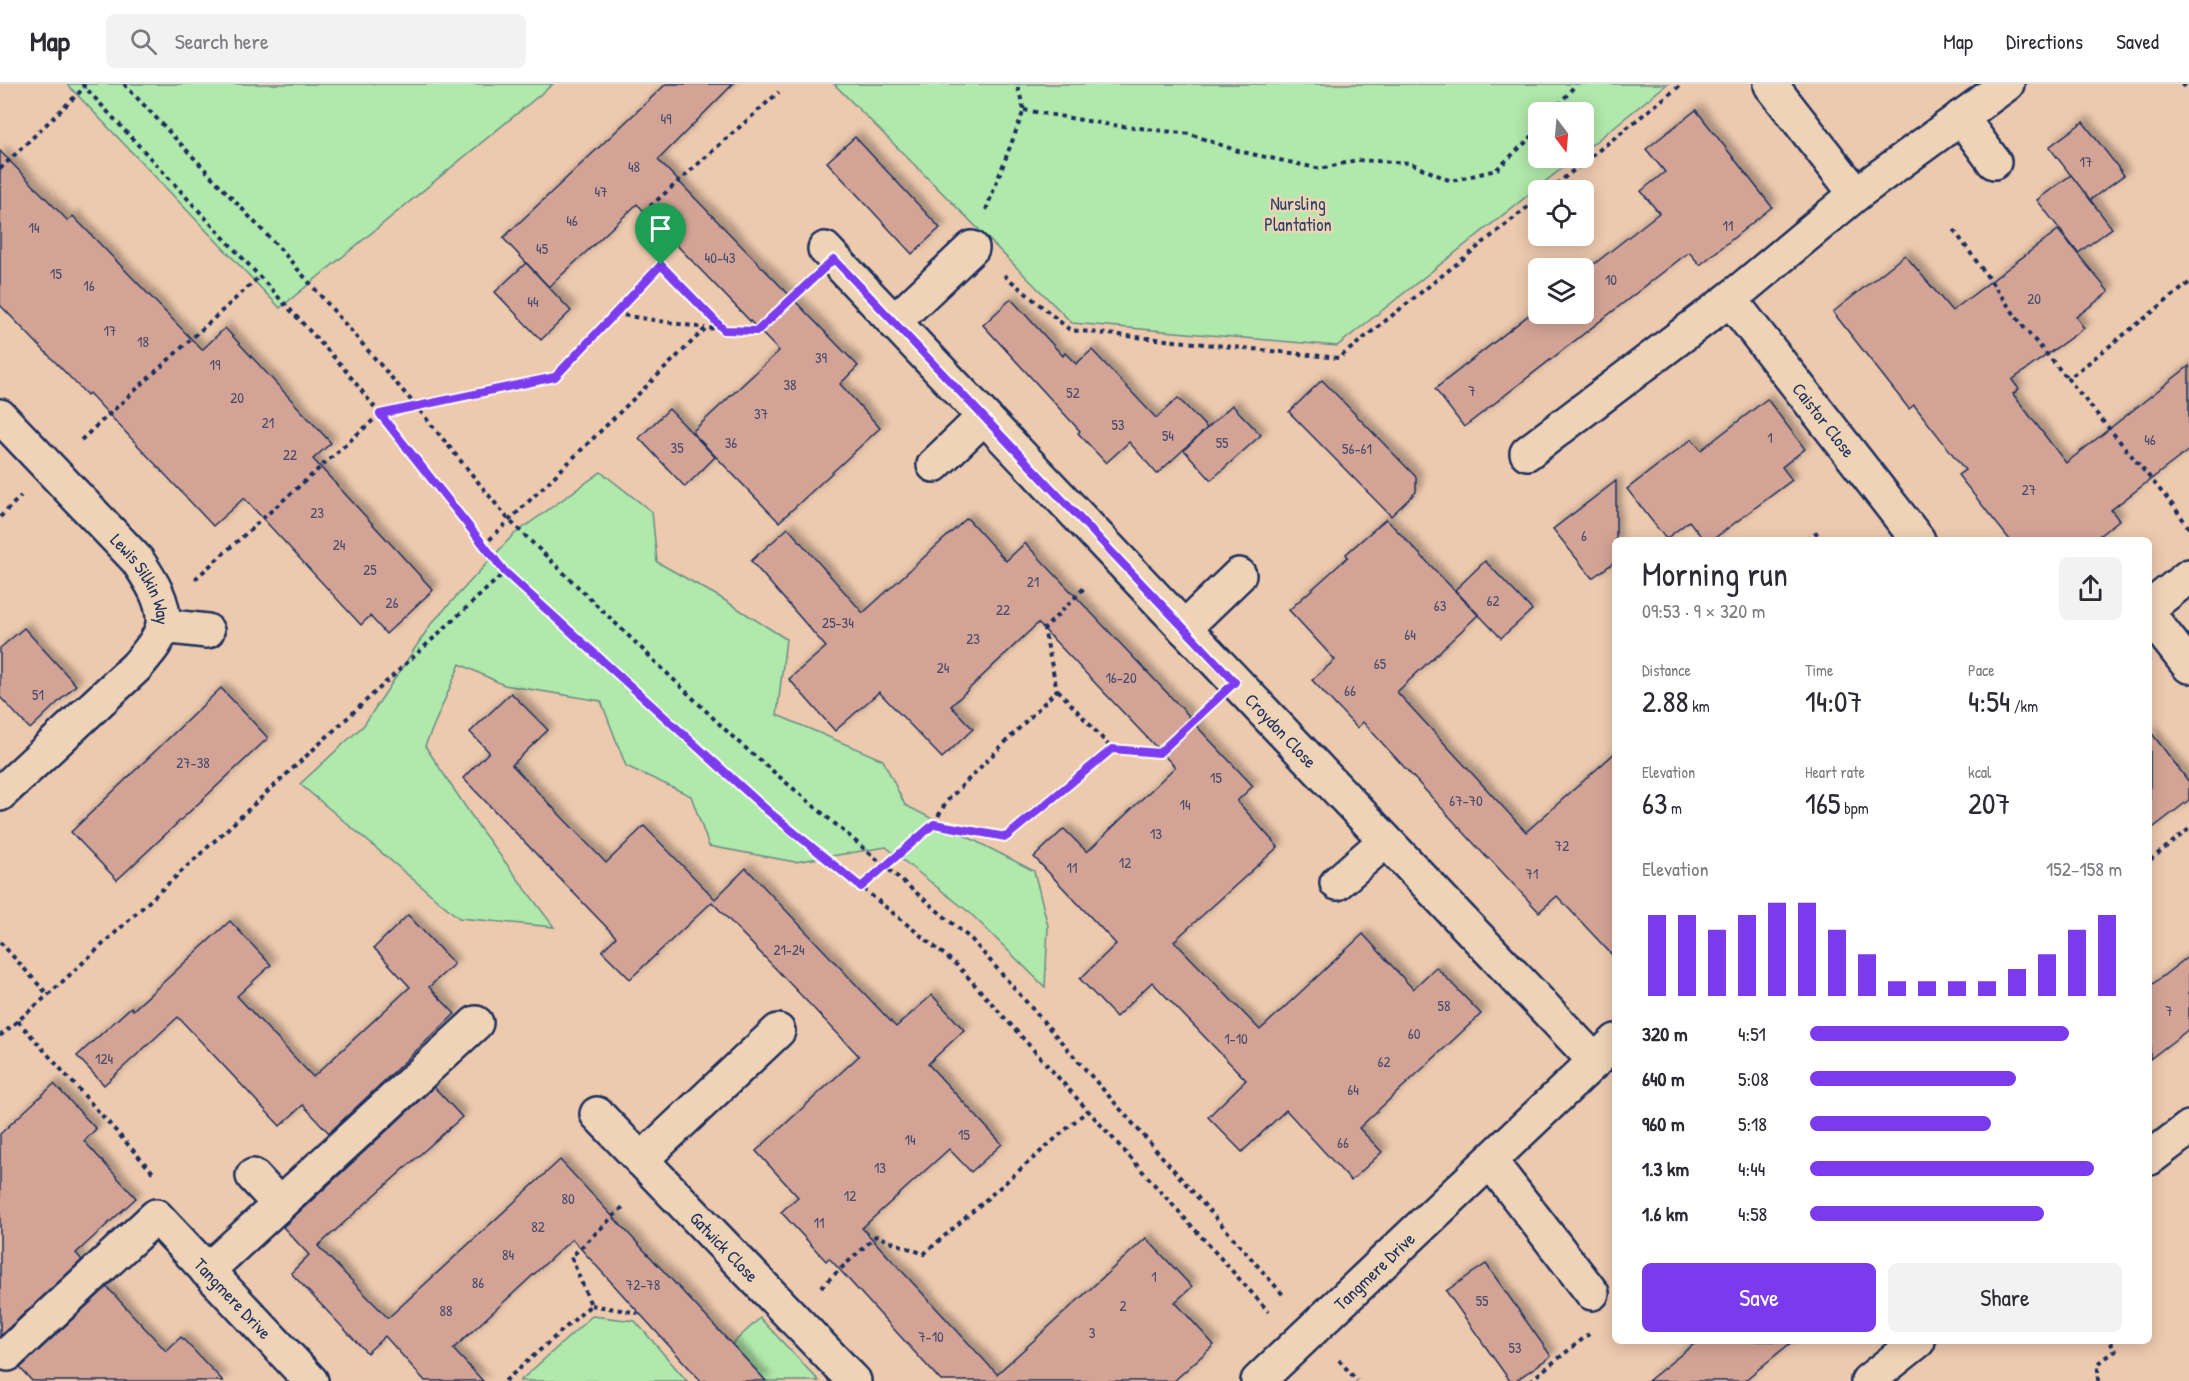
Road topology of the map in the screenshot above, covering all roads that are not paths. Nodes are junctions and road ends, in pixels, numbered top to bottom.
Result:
1 (2007, 84) edge
2 (1771, 85) edge
3 (1961, 117) junction
4 (1994, 162) dead end
5 (1856, 194) junction
6 (972, 248) road end
7 (830, 254) road end
8 (1730, 299) junction
9 (894, 322) junction
10 (0, 416) edge
11 (984, 417) junction
12 (1527, 453) dead end
13 (934, 465) dead end
14 (1916, 537) edge
15 (1239, 575) dead end
16 (2189, 576) edge
17 (2152, 605) edge
18 (162, 617) junction
19 (2152, 619) edge
20 (1184, 628) junction
21 (207, 631) dead end
22 (2189, 666) edge
23 (1, 790) edge
24 (1385, 841) junction
25 (1337, 883) dead end
26 (476, 1023) dead end
27 (778, 1031) dead end
28 (1605, 1051) edge
29 (597, 1114) dead end
30 (2189, 1128) edge
31 (2152, 1156) edge
32 (1490, 1161) junction
33 (649, 1168) junction
34 (253, 1176) dead end
35 (279, 1204) junction
36 (207, 1271) junction
37 (1592, 1293) dead end
38 (1914, 1344) edge
39 (8, 1354) dead end
40 (311, 1381) edge
41 (854, 1381) edge
42 (1258, 1381) edge
43 (1868, 1381) edge

1 - 3 street
2 - 5 street
3 - 4 street
3 - 5 street
5 - 8 street
6 - 9 street
7 - 9 street, Croydon Close
8 - 12 street
8 - 14 street, Caistor Close
9 - 11 street, Croydon Close
10 - 18 street, Lewis Silkin Way
11 - 13 street
11 - 20 street, Croydon Close
15 - 20 street
16 - 17 street
18 - 21 street
18 - 23 street, Lewis Silkin Way
19 - 22 street
20 - 24 street, Croydon Close
24 - 25 street
24 - 28 street, Croydon Close
26 - 35 street
27 - 33 street
28 - 32 street, Tangmere Drive
29 - 33 street, Gatwick Close
30 - 31 street
32 - 37 street
32 - 42 street, Tangmere Drive
33 - 41 street, Gatwick Close
34 - 35 street
35 - 36 street
36 - 39 street, Tangmere Drive
36 - 40 street, Tangmere Drive
38 - 43 street

